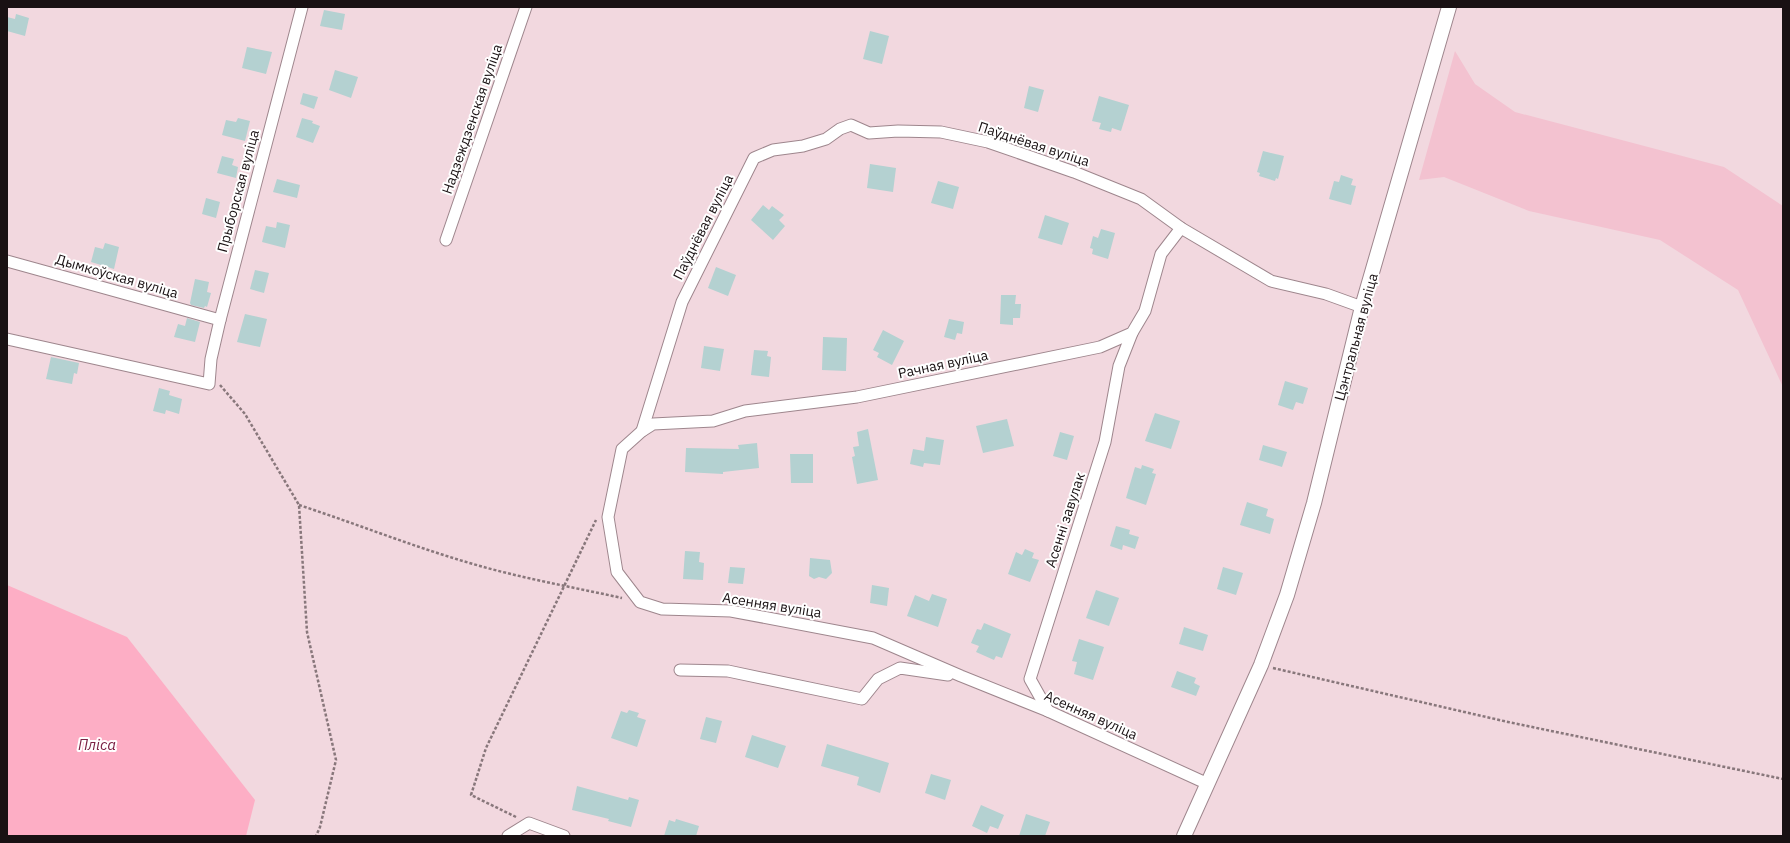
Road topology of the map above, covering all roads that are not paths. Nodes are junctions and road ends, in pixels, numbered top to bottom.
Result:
1 (302, 7) edge
2 (526, 7) edge
3 (1449, 7) edge
4 (1181, 228) junction
5 (446, 240) dead end
6 (7, 261) edge
7 (1362, 307) junction
8 (220, 320) junction
9 (1132, 333) junction
10 (7, 339) edge
11 (642, 431) junction
12 (680, 670) dead end
13 (960, 676) junction
14 (1048, 711) junction
15 (1208, 784) junction
16 (508, 836) edge
17 (564, 836) edge
18 (1184, 836) edge

1 - 8 street, Прыборская вуліца
2 - 5 street, Надзеждзенская вуліца
3 - 7 street, Цэнтральная вуліца
4 - 7 street, Паўднёвая вуліца
4 - 9 street
4 - 11 street, Паўднёвая вуліца
6 - 8 street, Дымкоўская вуліца
7 - 15 street, Цэнтральная вуліца
8 - 10 street, Прыборская вуліца
9 - 11 street, Рачная вуліца
9 - 14 street, Асенні завулак
11 - 13 street, Асенняя вуліца
12 - 13 street, Асенняя вуліца
13 - 14 street, Асенняя вуліца
14 - 15 street, Асенняя вуліца
15 - 18 street, Цэнтральная вуліца
16 - 17 street

